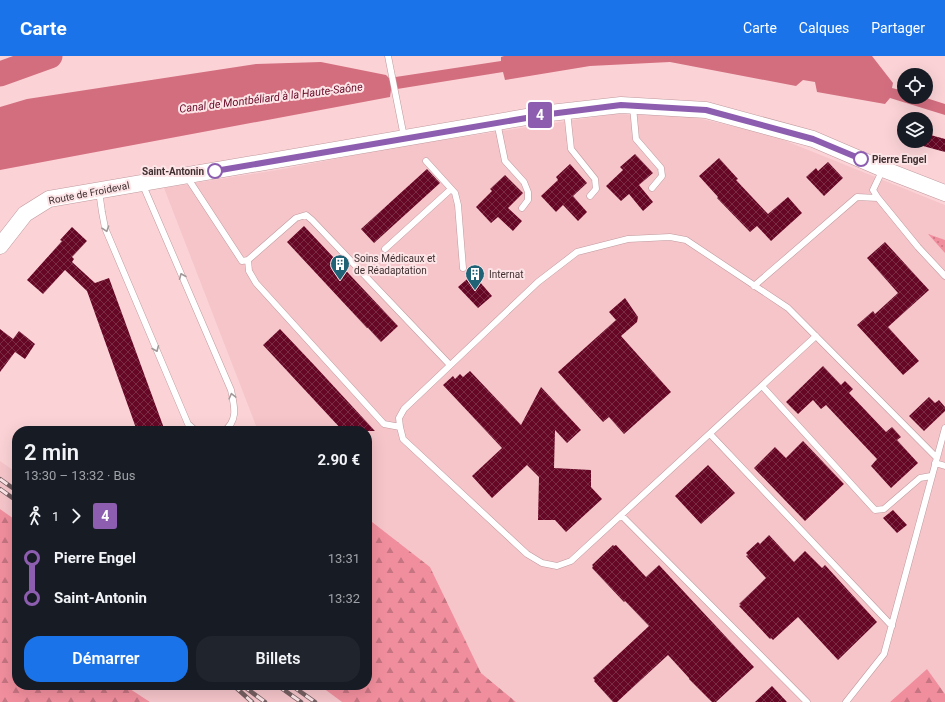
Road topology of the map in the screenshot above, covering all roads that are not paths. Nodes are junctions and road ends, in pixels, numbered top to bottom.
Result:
1 (388, 56) edge
2 (633, 106) junction
3 (567, 112) junction
4 (497, 122) junction
5 (404, 138) junction
6 (426, 161) dead end
7 (883, 169) junction
8 (186, 176) junction
9 (142, 183) junction
10 (652, 188) dead end
11 (451, 189) junction
12 (99, 191) junction
13 (945, 194) edge
14 (590, 196) dead end
15 (878, 198) junction
16 (522, 208) dead end
17 (0, 246) edge
18 (385, 249) dead end
19 (248, 260) junction
20 (463, 268) dead end
21 (945, 276) edge
22 (754, 286) junction
23 (816, 336) junction
24 (450, 365) junction
25 (762, 386) junction
26 (190, 426) edge
27 (230, 426) edge
28 (400, 427) junction
29 (945, 428) edge
30 (710, 434) junction
31 (936, 460) junction
32 (945, 466) edge
33 (931, 476) junction
34 (621, 515) junction
35 (892, 626) junction
36 (807, 702) edge
37 (846, 702) edge

1 - 5 lane
2 - 3 street, Route de Froideval
2 - 7 street, Route de Froideval
2 - 10 lane
3 - 4 street, Route de Froideval
3 - 14 lane
4 - 5 street, Route de Froideval
4 - 16 lane
5 - 8 street, Route de Froideval
6 - 11 lane
7 - 13 street, Route de Froideval
7 - 15 lane
8 - 9 street, Route de Froideval
8 - 19 lane
9 - 12 street, Route de Froideval
27 -> 9 lane
11 - 18 lane
11 - 20 lane
12 - 17 street, Route de Froideval
12 -> 26 lane
15 - 21 lane
15 - 22 lane
19 - 24 lane
19 - 28 lane
22 - 23 lane
22 - 24 lane
23 - 25 lane
23 - 31 lane
24 - 28 lane
25 - 30 lane
25 - 33 lane
28 - 34 lane
29 - 31 lane
30 - 34 lane
30 - 35 lane
31 - 32 lane
31 - 33 lane
33 - 35 lane
34 - 36 lane
35 - 37 lane

